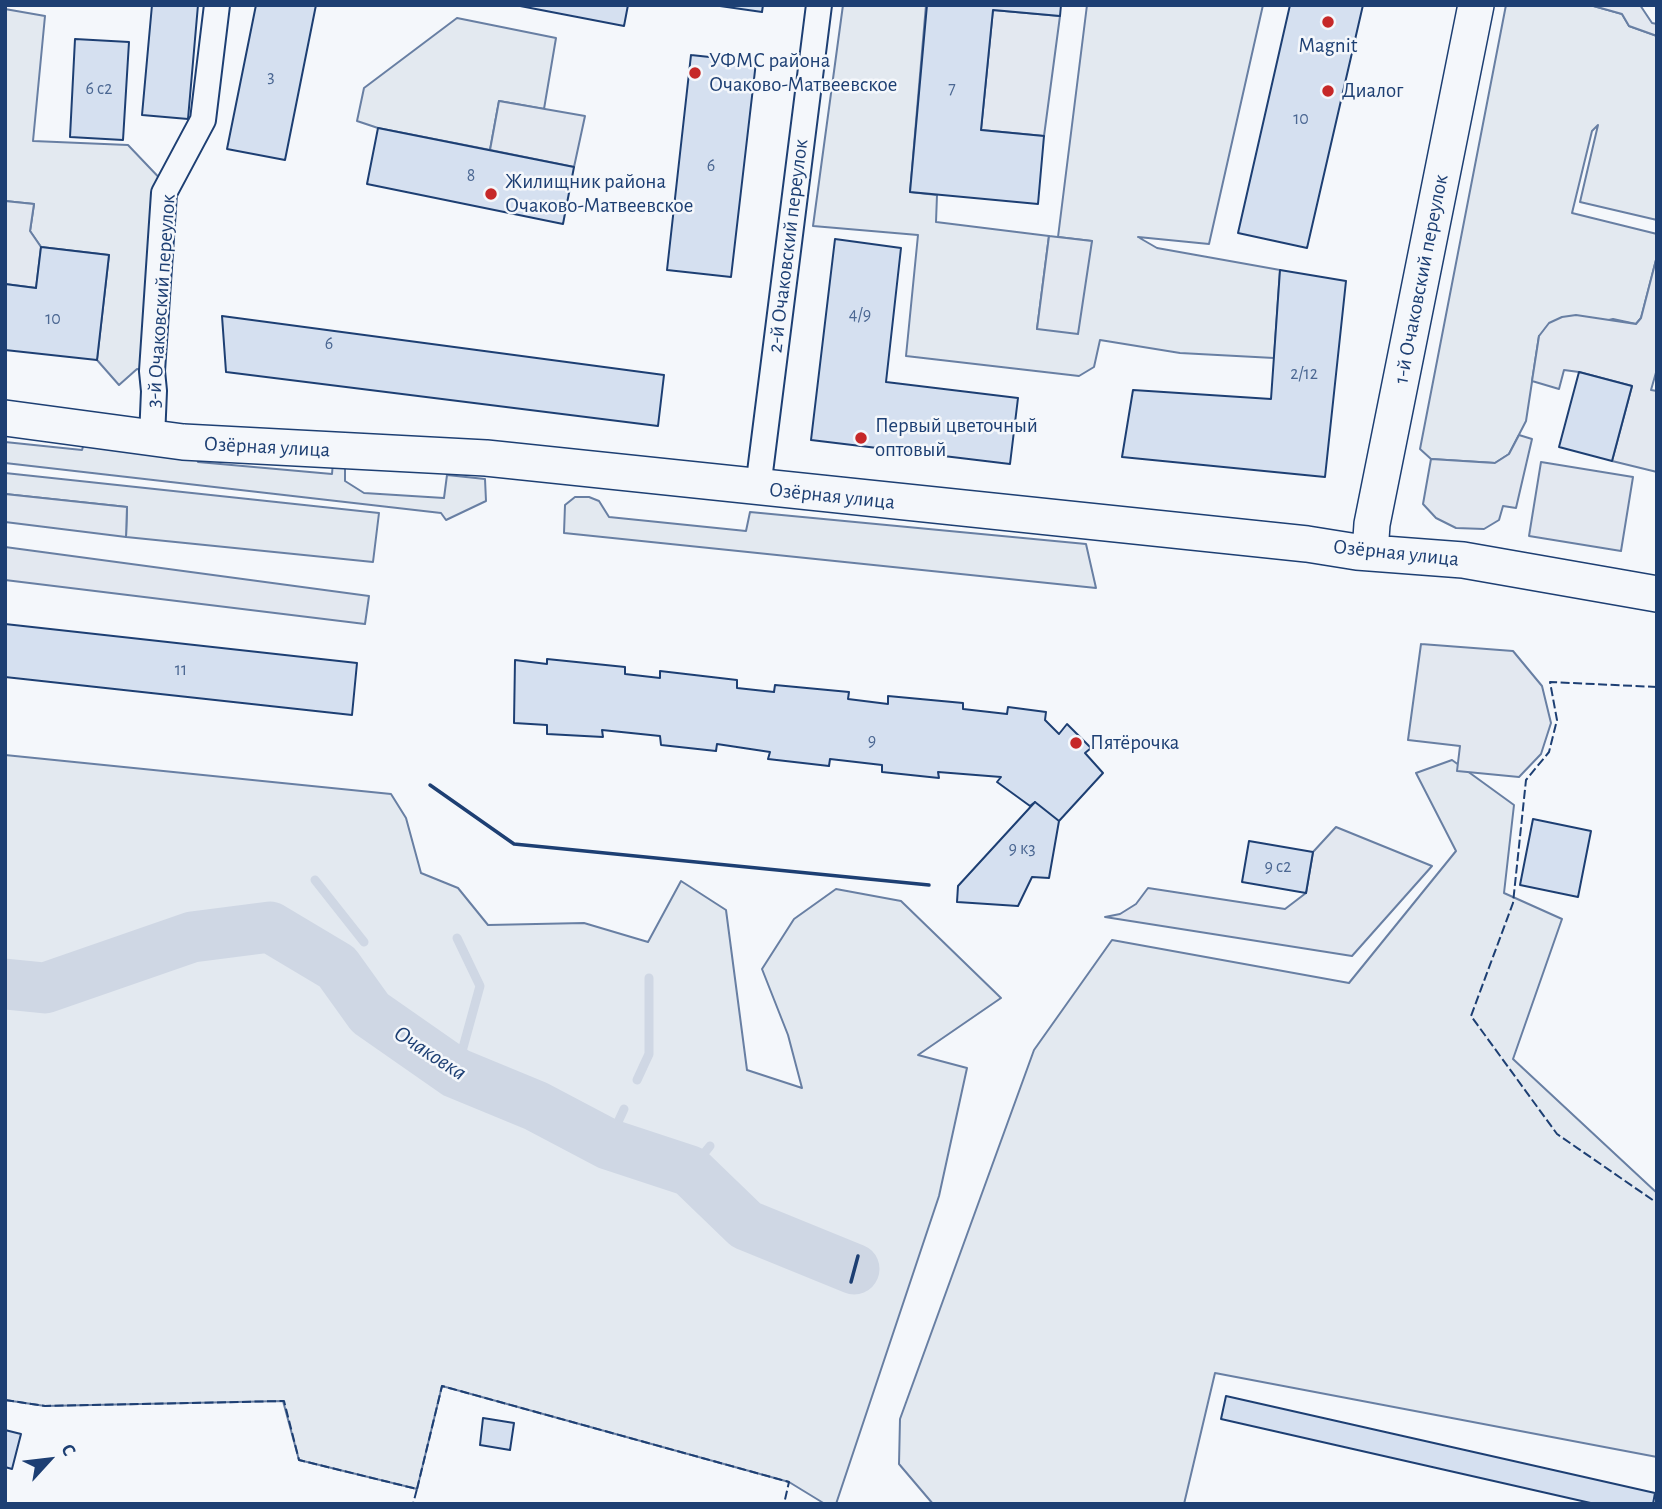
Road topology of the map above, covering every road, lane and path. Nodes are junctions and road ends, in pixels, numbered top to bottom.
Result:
1 (217, 5) edge
2 (819, 5) edge
3 (1476, 5) edge
4 (5, 418) edge
5 (152, 438) junction
6 (758, 488) junction
7 (1370, 553) junction
8 (1657, 594) edge

1 - 5 street, 3-й Очаковский переулок
2 - 6 street, 2-й Очаковский переулок
3 - 7 street, 1-й Очаковский переулок
4 - 5 street, Озёрная улица
5 - 6 street, Озёрная улица
6 - 7 street, Озёрная улица
7 - 8 street, Озёрная улица

